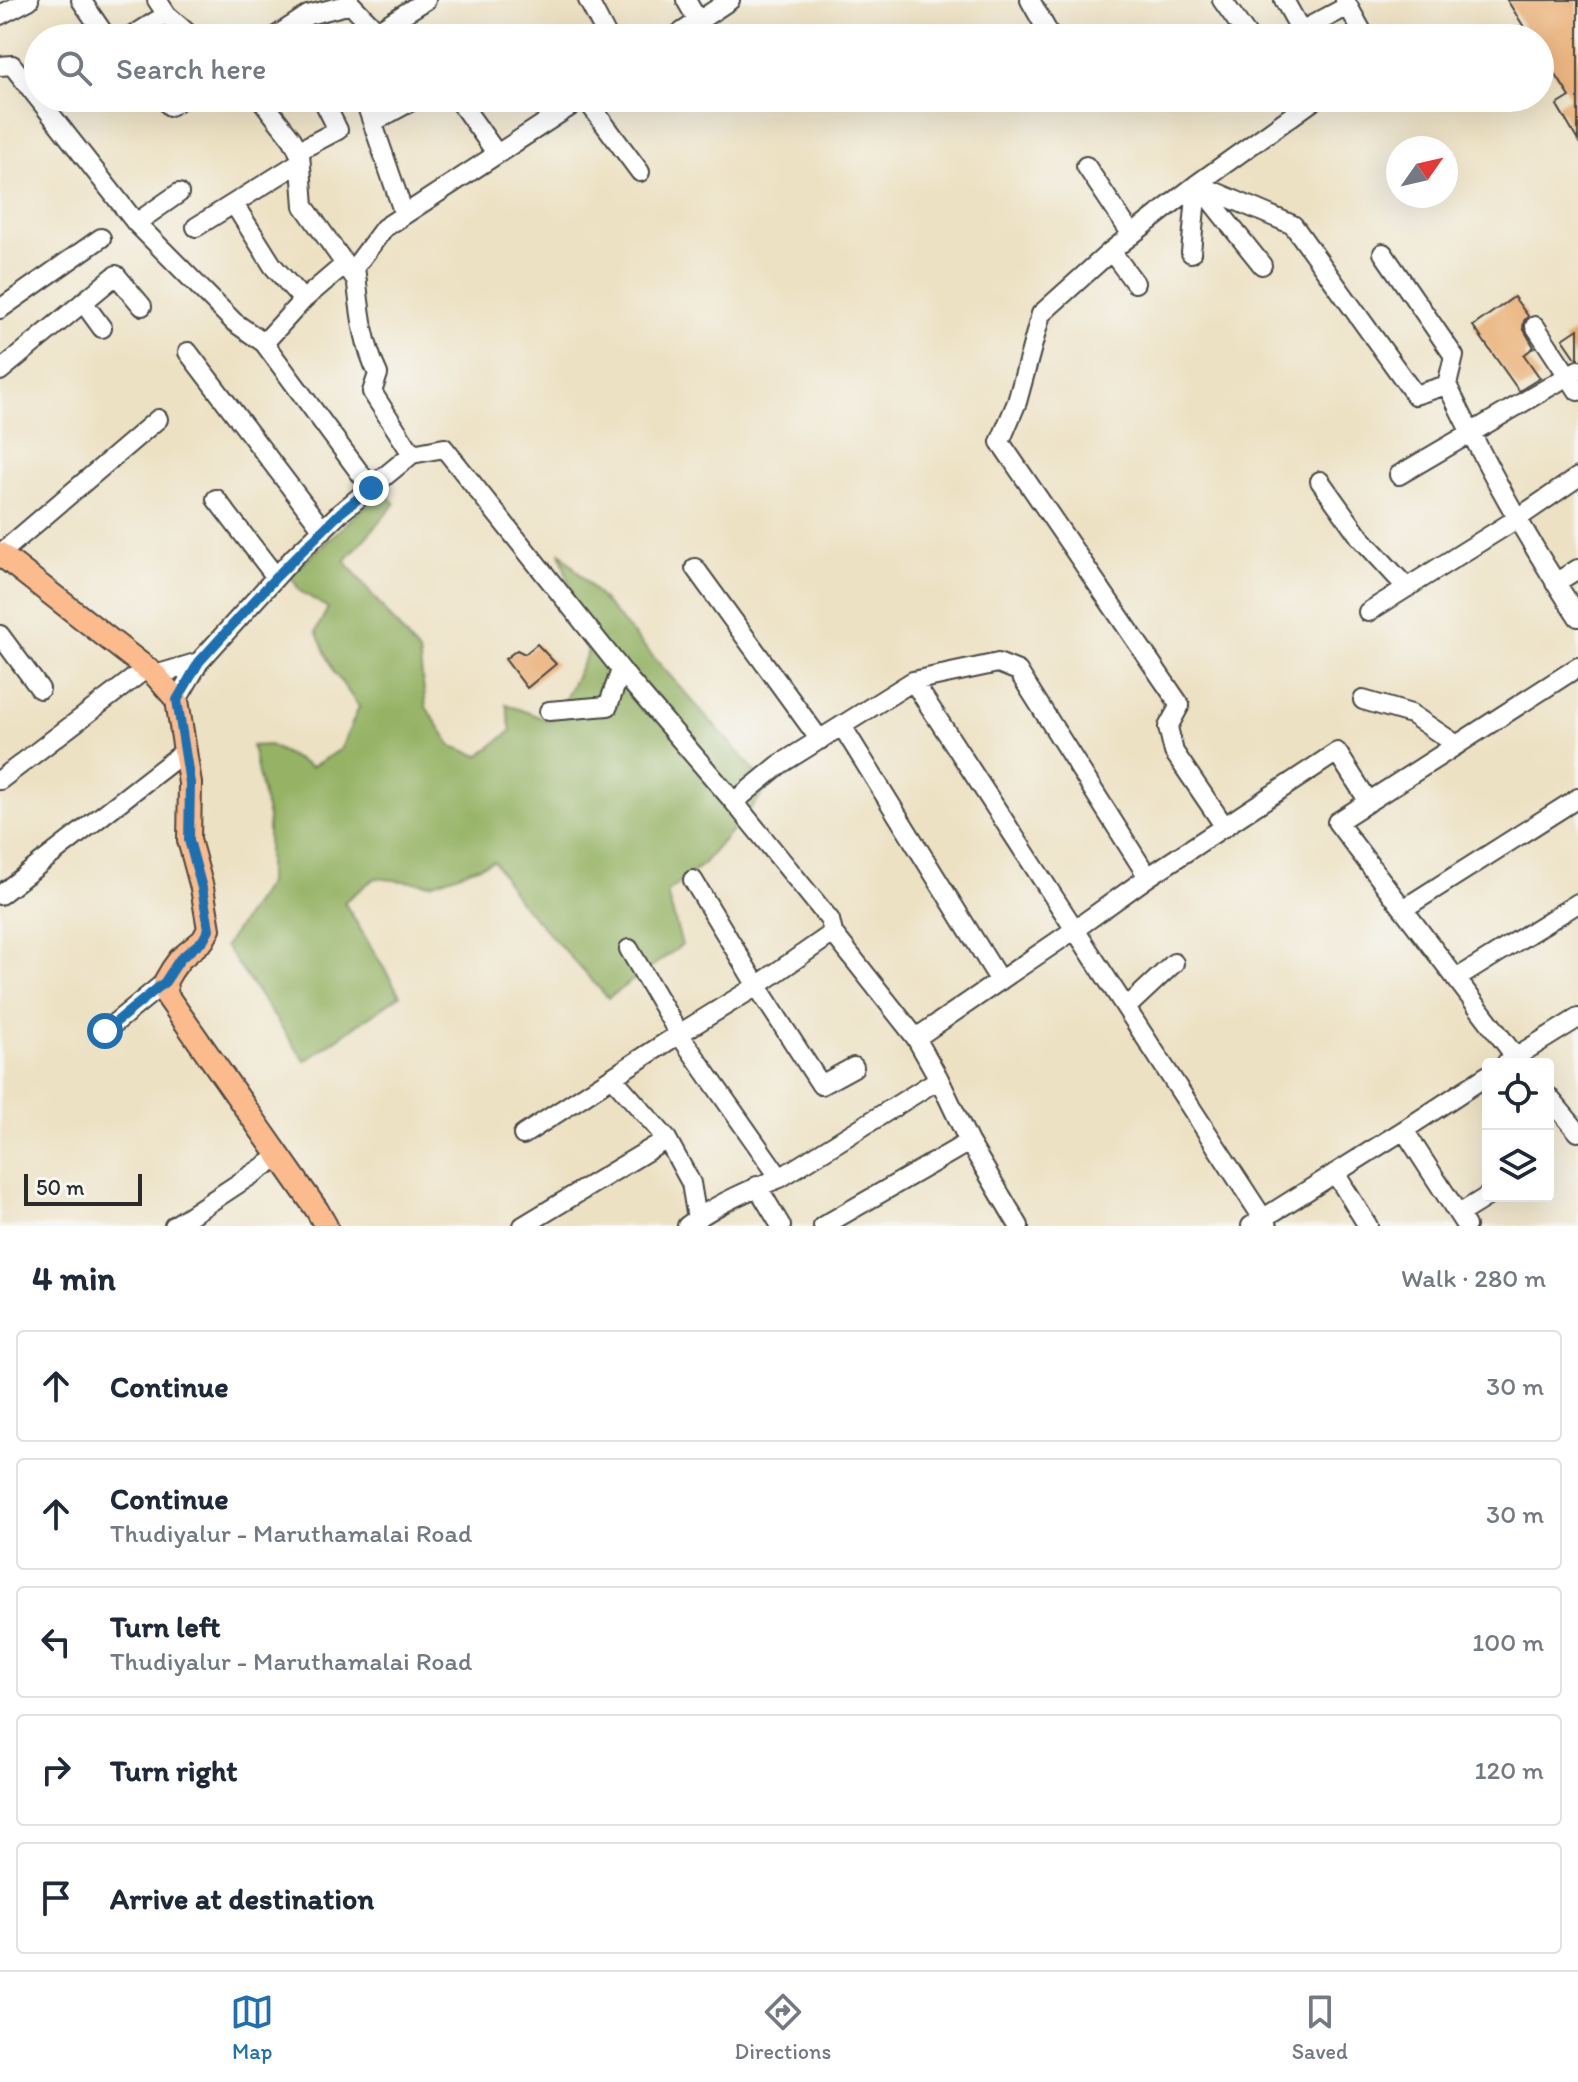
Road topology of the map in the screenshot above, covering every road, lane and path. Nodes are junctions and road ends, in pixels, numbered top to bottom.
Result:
1 (29, 0) edge
2 (81, 0) edge
3 (157, 0) edge
4 (426, 0) edge
5 (588, 0) edge
6 (686, 0) edge
7 (730, 0) edge
8 (1030, 0) edge
9 (1222, 0) edge
10 (1284, 0) edge
11 (1346, 3) edge
12 (0, 15) edge
13 (156, 21) dead end
14 (698, 21) junction
15 (97, 24) edge
16 (151, 24) edge
17 (177, 24) edge
18 (294, 24) edge
19 (364, 24) edge
20 (387, 24) edge
21 (601, 24) edge
22 (694, 24) edge
23 (1044, 24) edge
24 (1239, 24) edge
25 (1297, 24) edge
26 (1318, 24) edge
27 (1358, 24) edge
28 (0, 66) edge
29 (24, 80) edge
30 (49, 112) edge
31 (271, 112) edge
32 (329, 112) edge
33 (369, 112) edge
34 (391, 112) edge
35 (467, 112) edge
36 (562, 112) edge
37 (595, 112) edge
38 (1297, 112) edge
39 (373, 122) junction
40 (497, 154) junction
41 (299, 156) junction
42 (1086, 166) dead end
43 (640, 172) dead end
44 (1197, 184) junction
45 (179, 193) dead end
46 (234, 204) junction
47 (404, 214) junction
48 (136, 223) junction
49 (196, 227) dead end
50 (1132, 235) junction
51 (101, 238) dead end
52 (1111, 251) junction
53 (1191, 253) dead end
54 (1383, 253) dead end
55 (345, 264) junction
56 (1262, 265) dead end
57 (357, 281) junction
58 (1135, 283) dead end
59 (303, 300) junction
60 (83, 302) junction
61 (142, 306) dead end
62 (0, 309) edge
63 (1535, 326) dead end
64 (102, 328) dead end
65 (264, 343) junction
66 (188, 352) dead end
67 (0, 371) edge
68 (1575, 379) edge
69 (1447, 385) junction
70 (158, 419) dead end
71 (1471, 434) junction
72 (412, 454) junction
73 (1399, 475) dead end
74 (1578, 477) edge
75 (1320, 481) dead end
76 (371, 488) junction
77 (216, 499) dead end
78 (1518, 518) junction
79 (323, 530) junction
80 (0, 554) edge
81 (695, 568) dead end
82 (1578, 569) edge
83 (276, 577) junction
84 (1555, 583) junction
85 (1407, 588) junction
86 (1368, 612) dead end
87 (1578, 617) edge
88 (0, 635) edge
89 (199, 662) junction
90 (1578, 667) edge
91 (621, 670) junction
92 (151, 672) junction
93 (913, 681) junction
94 (40, 689) dead end
95 (177, 700) junction
96 (1363, 700) dead end
97 (549, 711) dead end
98 (842, 726) junction
99 (820, 740) junction
100 (1457, 745) junction
101 (185, 751) junction
102 (0, 780) edge
103 (1578, 798) edge
104 (734, 802) junction
105 (1369, 802) junction
106 (1225, 827) junction
107 (1148, 877) junction
108 (693, 880) dead end
109 (4, 884) edge
110 (1578, 903) edge
111 (1403, 909) junction
112 (1074, 930) junction
113 (833, 933) junction
114 (629, 949) dead end
115 (1174, 963) dead end
116 (1456, 979) junction
117 (1000, 981) junction
118 (165, 982) junction
119 (757, 986) junction
120 (1126, 1008) junction
121 (1578, 1018) edge
122 (105, 1031) dead end
123 (679, 1034) junction
124 (916, 1038) junction
125 (1511, 1058) edge
126 (1520, 1058) edge
127 (854, 1067) dead end
128 (613, 1078) junction
129 (939, 1079) junction
130 (1482, 1079) edge
131 (1554, 1103) edge
132 (1404, 1130) junction
133 (1578, 1132) edge
134 (523, 1135) dead end
135 (667, 1139) junction
136 (969, 1142) junction
137 (280, 1156) junction
138 (1335, 1173) junction
139 (780, 1178) junction
140 (757, 1186) junction
141 (1482, 1202) edge
142 (1462, 1220) edge
143 (692, 1222) edge
144 (1261, 1223) edge
145 (1015, 1224) edge
146 (174, 1226) edge
147 (326, 1226) edge
148 (523, 1226) edge
149 (781, 1226) edge
150 (823, 1226) edge
151 (1368, 1226) edge

1 - 12 street
2 - 15 street
3 - 17 street
4 - 20 street
5 - 21 street
6 - 14 street
7 - 14 street
8 - 23 street
9 - 24 street
10 - 25 street
11 - 26 street
11 - 27 street
13 - 16 street
14 - 22 street
18 - 19 street
28 - 29 street
30 - 48 street
31 - 41 street
32 - 41 street
33 - 39 street
34 - 39 street
35 - 40 street
36 - 40 street
37 - 43 street
38 - 44 street
39 - 47 street
40 - 47 street
41 - 46 street
41 - 55 street
42 - 50 street
44 - 50 street
44 - 53 street
44 - 56 street
44 - 69 street
45 - 48 street
46 - 49 street
46 - 59 street
47 - 57 street
48 - 65 street
50 - 52 street
51 - 62 street
52 - 58 street
52 - 106 street
54 - 69 street
55 - 57 street
55 - 59 street
57 - 72 street
59 - 65 street
60 - 61 street
60 - 64 street
60 - 67 street
63 - 68 street
65 - 76 street
66 - 79 street
68 - 71 street
69 - 71 street
70 - 80 street
71 - 73 street
71 - 78 street
72 - 76 street
72 - 91 street
74 - 78 street
75 - 85 street
76 - 79 street
77 - 83 street
78 - 84 street
78 - 85 street
79 - 83 street
80 - 92 main road
81 - 99 street
82 - 84 street
83 - 89 street
84 - 87 street
85 - 86 street
88 - 94 street
89 - 92 street
89 - 95 street
90 - 100 street
91 - 97 street
91 - 104 street
92 - 95 main road
92 - 102 street
93 - 98 street
93 - 107 street
93 - 112 street
95 - 101 main road
96 - 100 street
98 - 99 street
98 - 117 street
99 - 104 street
100 - 105 street
101 - 109 street
101 - 118 main road
103 - 111 street
104 - 113 street
105 - 106 street
105 - 111 street
106 - 107 street
107 - 112 street
108 - 119 street
110 - 116 street
111 - 116 street
112 - 117 street
112 - 120 street
113 - 119 street
113 - 124 street
114 - 123 street
115 - 120 street
116 - 125 street
117 - 124 street
118 - 122 street
118 - 137 main road
119 - 123 street
119 - 127 street
120 - 144 street
121 - 126 street
123 - 128 street
123 - 139 street
124 - 129 street
128 - 134 street
128 - 135 street
129 - 136 street
129 - 139 street
130 - 132 street
131 - 133 street
132 - 138 street
132 - 142 street
135 - 143 street
135 - 148 street
136 - 145 street
136 - 150 street
137 - 146 street
137 - 147 main road
138 - 144 street
138 - 151 street
139 - 140 street
140 - 143 street
140 - 149 street
141 - 142 street

